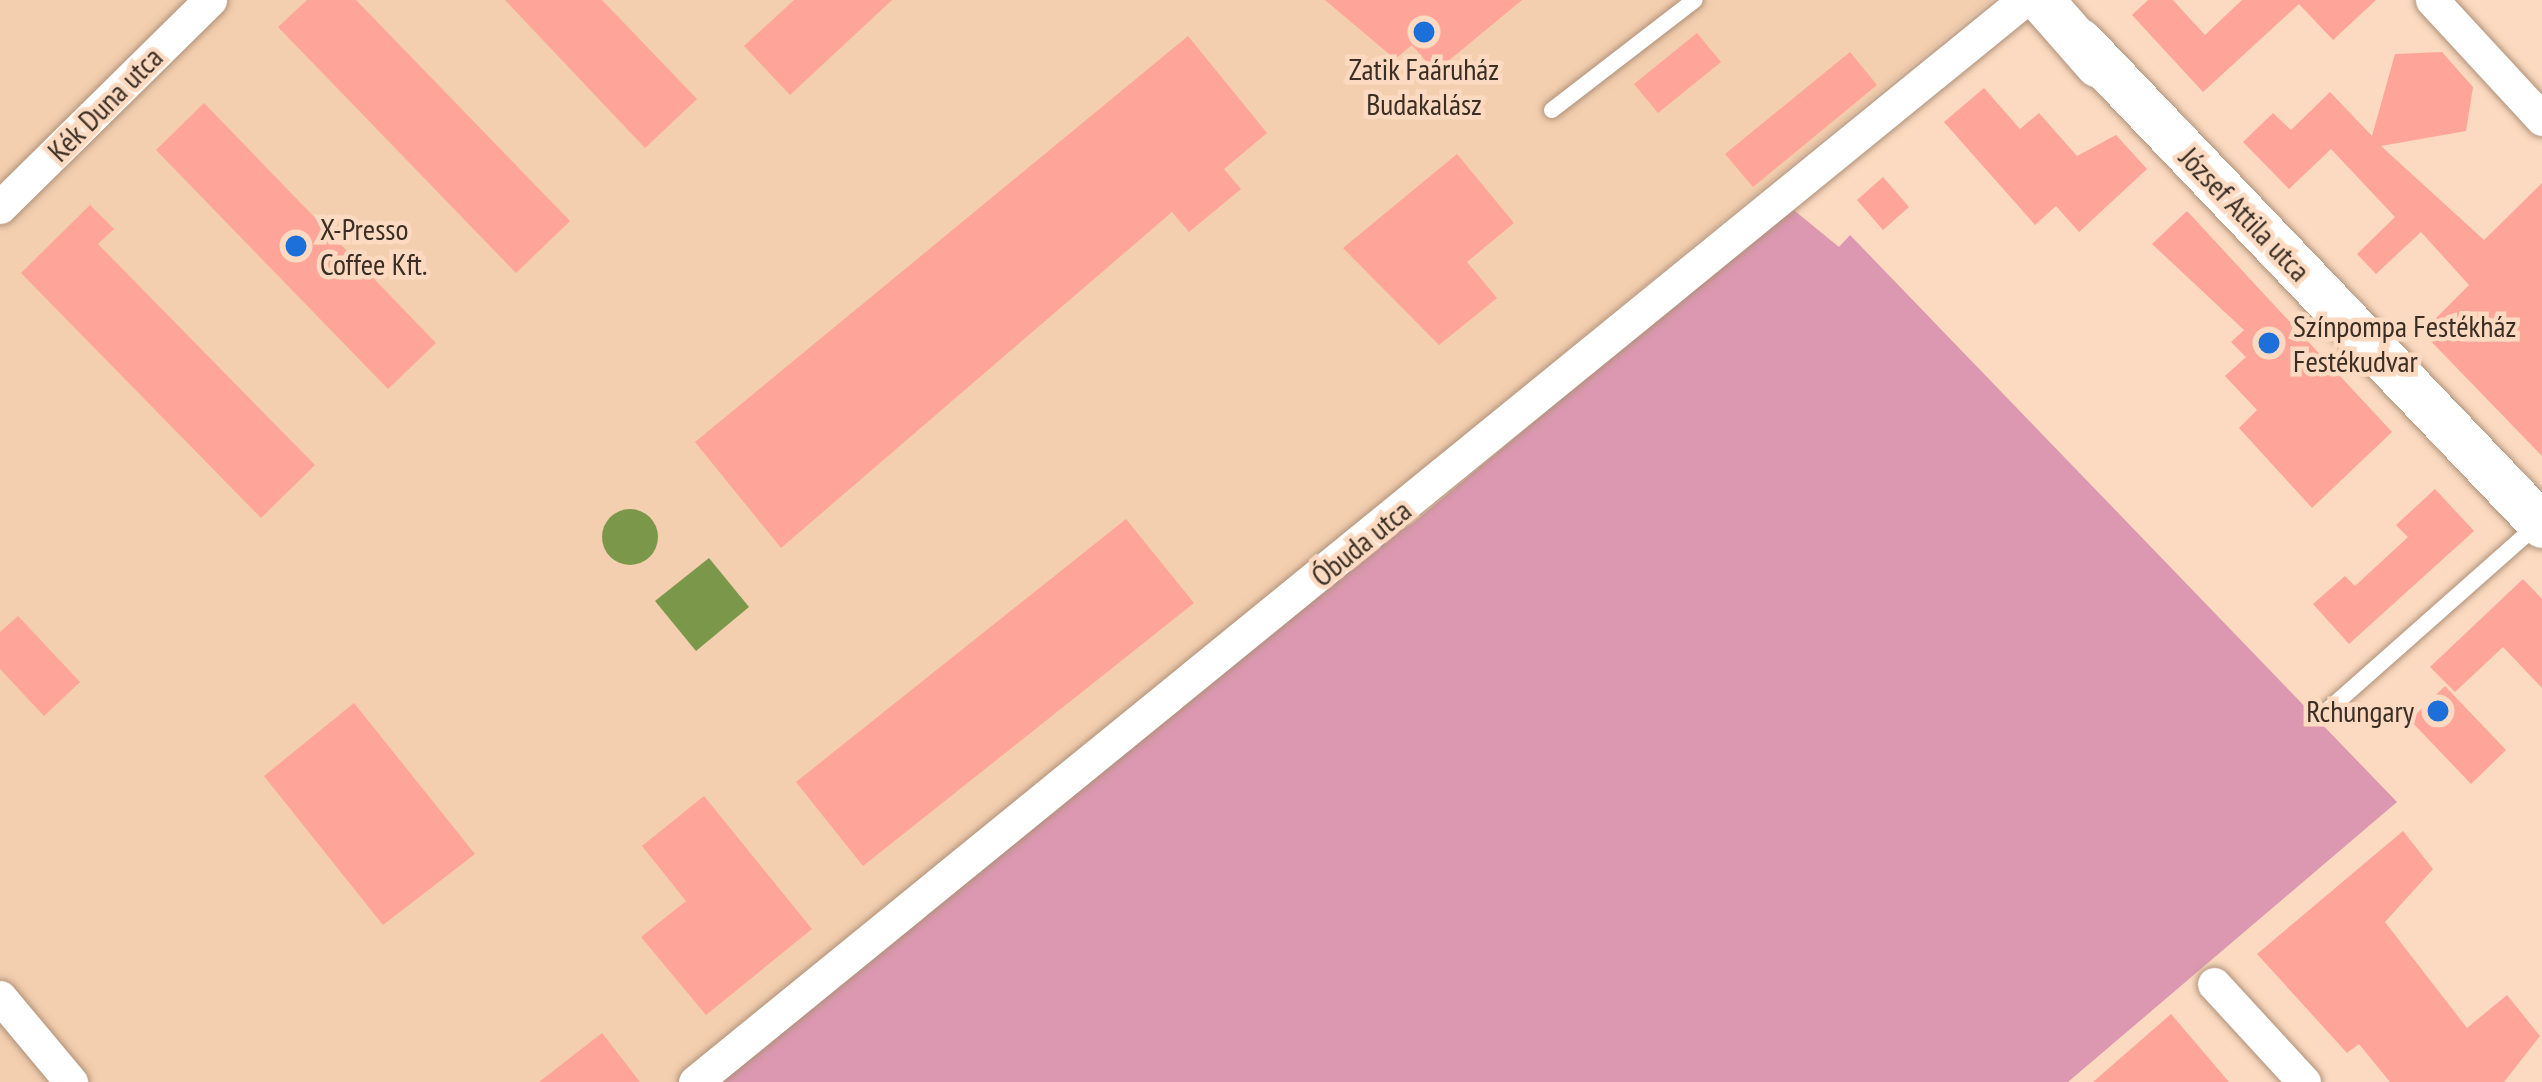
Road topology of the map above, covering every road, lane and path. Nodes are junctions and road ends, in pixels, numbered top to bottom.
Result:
1 (210, 0) edge
2 (1695, 0) edge
3 (2432, 0) edge
4 (2052, 10) edge
5 (1552, 110) dead end
6 (2542, 119) edge
7 (0, 207) edge
8 (2541, 523) edge
9 (2328, 710) dead end
10 (2214, 983) dead end
11 (0, 998) edge
12 (71, 1082) edge
13 (695, 1082) edge
14 (2304, 1082) edge

1 - 7 street, Kék Duna utca
2 - 5 lane
3 - 6 street
4 - 8 main road, József Attila utca
4 - 13 street, Óbuda utca
8 - 9 lane
10 - 14 street
11 - 12 street

